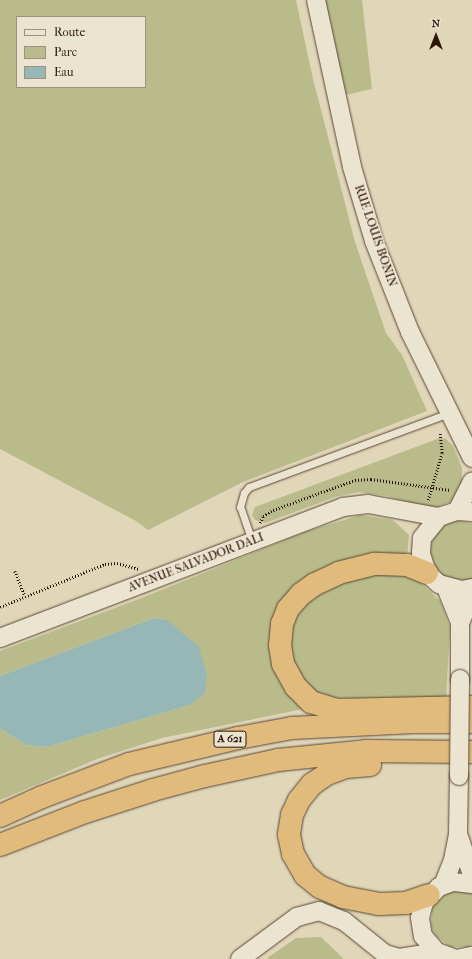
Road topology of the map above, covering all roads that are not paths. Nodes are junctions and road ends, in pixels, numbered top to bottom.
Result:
1 (316, 0) edge
2 (450, 412) junction
3 (472, 458) edge
4 (472, 482) edge
5 (394, 509) junction
6 (432, 512) junction
7 (465, 512) edge
8 (422, 538) junction
9 (252, 541) junction
10 (427, 573) junction
11 (446, 588) junction
12 (472, 588) edge
13 (472, 595) edge
14 (460, 622) junction
15 (0, 638) edge
16 (472, 707) edge
17 (472, 722) edge
18 (433, 751) junction
19 (472, 752) edge
20 (0, 816) edge
21 (458, 834) junction
22 (0, 845) edge
23 (472, 874) edge
24 (472, 884) edge
25 (436, 890) junction
26 (420, 926) junction
27 (437, 952) junction
28 (386, 954) junction
29 (472, 956) edge
30 (240, 959) edge

1 - 2 street, RUE LOUIS BONIN
2 - 3 street, RUE LOUIS BONIN
2 - 9 lane
4 - 7 street
5 - 6 street, AVENUE SALVADOR DALI
5 - 8 street, AVENUE SALVADOR DALI
5 - 9 street, AVENUE SALVADOR DALI
6 - 7 street
6 - 8 street
8 - 10 street
9 - 15 street, AVENUE SALVADOR DALI
10 - 11 street
10 - 16 highway
11 - 12 street
11 - 14 street
13 - 14 street
14 - 21 street, bridge
17 - 20 highway, A 621
18 - 19 highway
18 - 22 highway
18 - 25 highway
21 - 23 street
21 - 25 street
24 - 25 street
25 - 26 street
26 - 27 street
26 - 28 street
27 - 28 street
27 - 29 street
28 - 30 street

